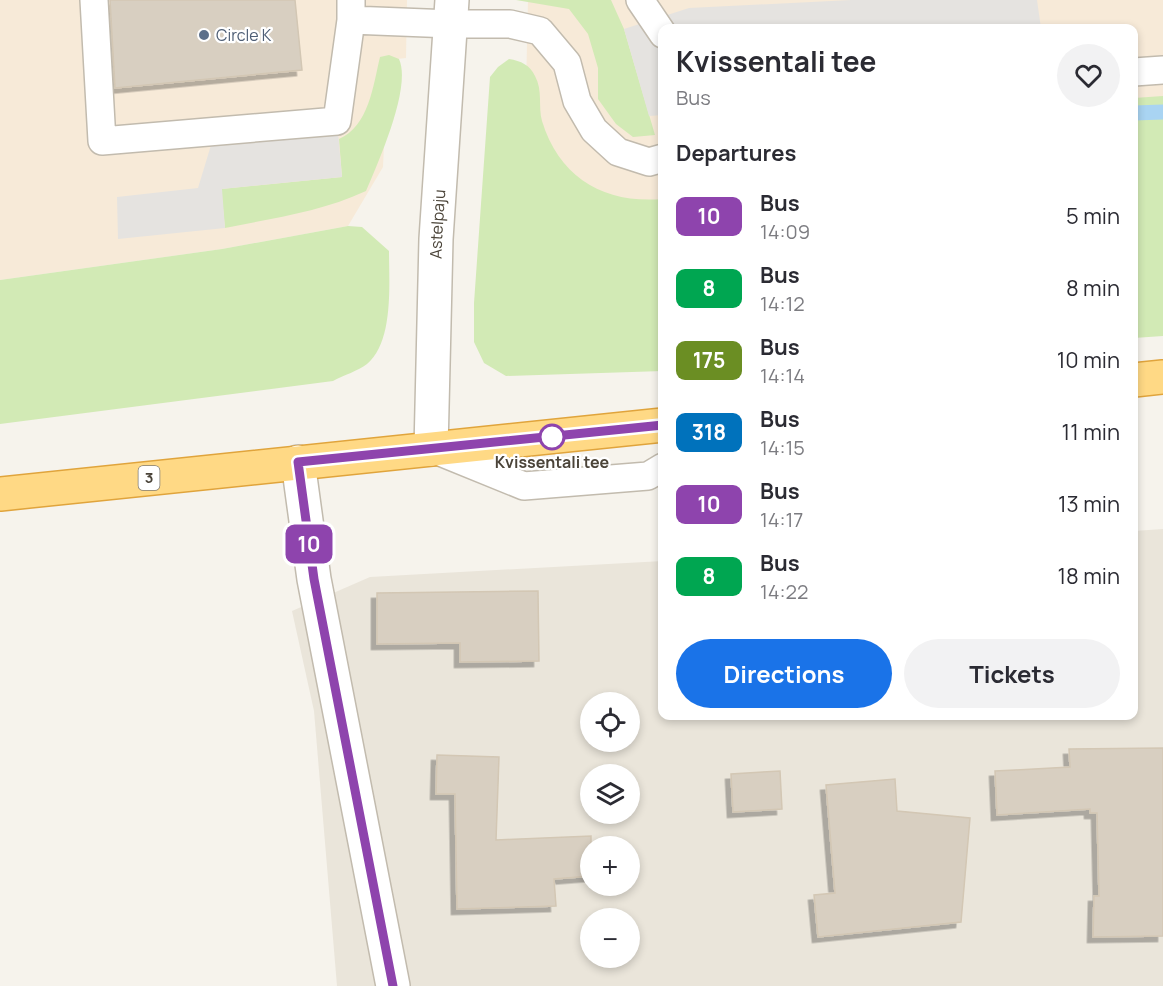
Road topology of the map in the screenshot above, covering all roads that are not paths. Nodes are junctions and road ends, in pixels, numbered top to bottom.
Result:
1 (94, 0) edge
2 (640, 0) edge
3 (351, 10) edge
4 (452, 12) edge
5 (658, 27) edge
6 (1163, 70) edge
7 (1138, 72) edge
8 (658, 159) edge
9 (1163, 377) edge
10 (1138, 380) edge
11 (658, 426) edge
12 (431, 449) junction
13 (298, 462) junction
14 (658, 470) edge
15 (0, 494) edge
16 (393, 986) edge

1 - 3 lane
2 - 5 lane
3 - 4 lane
4 - 8 lane
4 - 12 street, Astelpaju
6 - 7 lane
9 - 10 highway
11 - 12 highway, 3
12 - 13 highway, 3
12 - 14 lane
13 - 15 highway, 3
13 - 16 street

